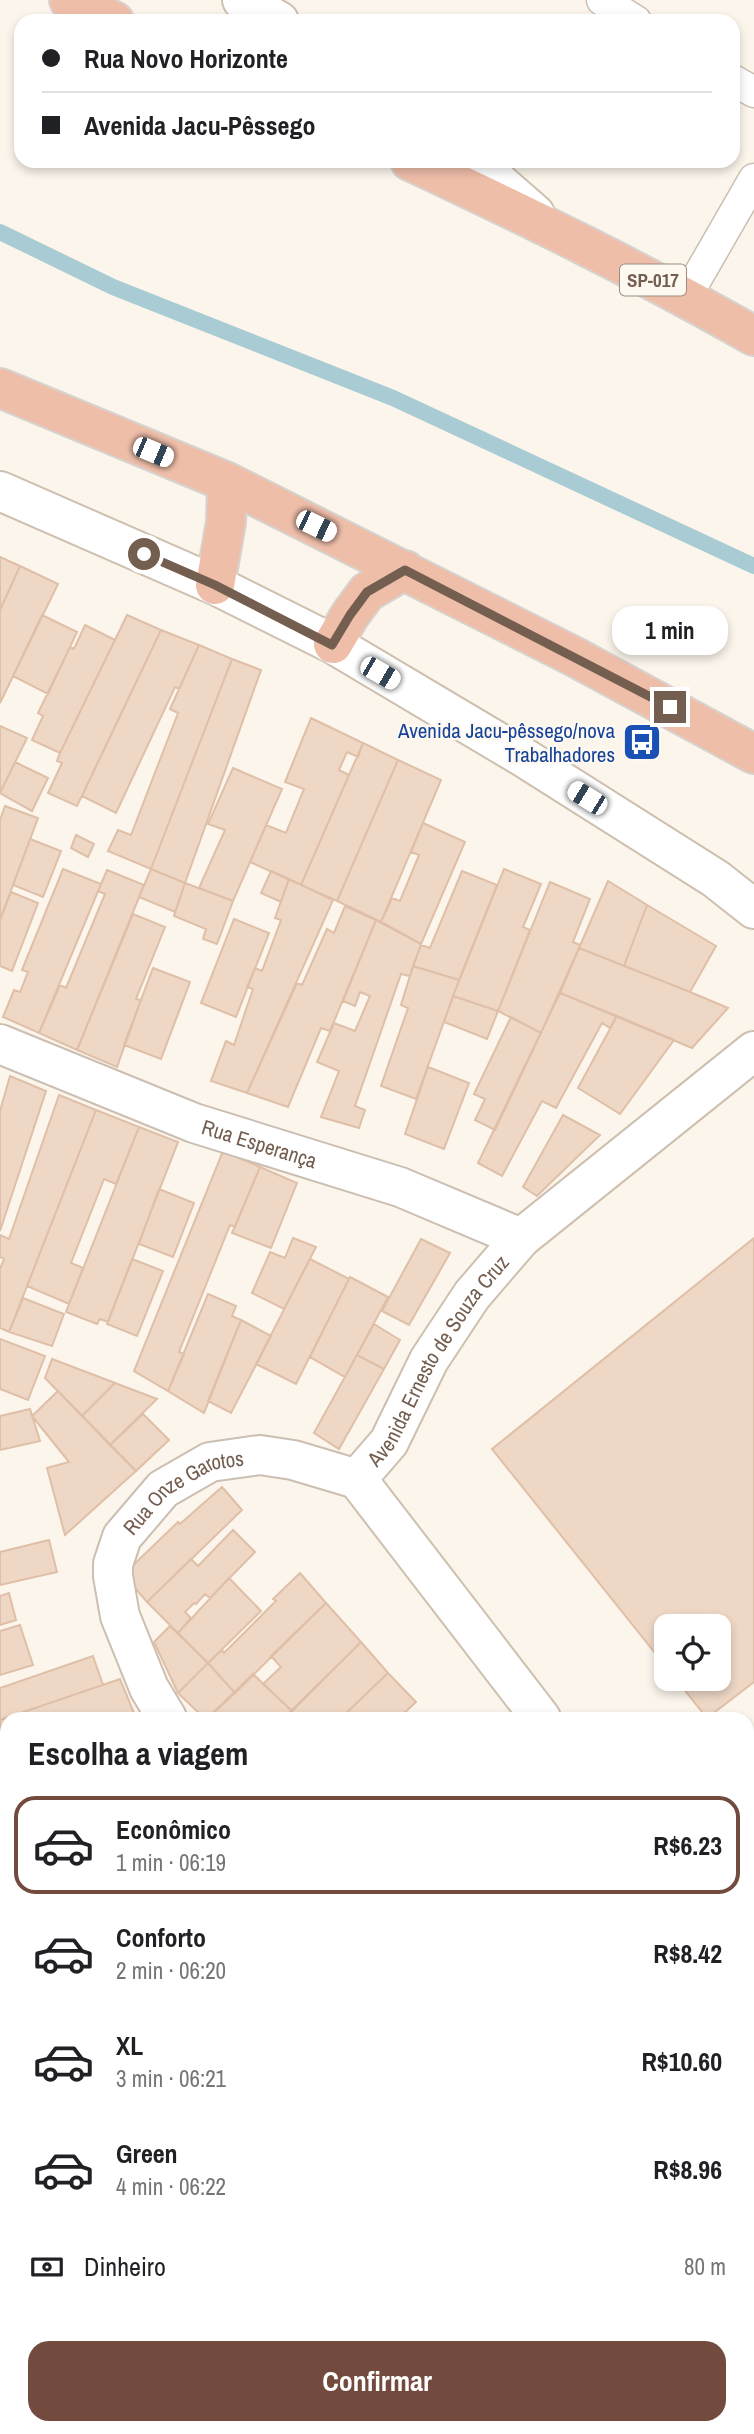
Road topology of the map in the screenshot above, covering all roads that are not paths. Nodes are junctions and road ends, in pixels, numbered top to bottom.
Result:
1 (69, 0) edge
2 (242, 0) edge
3 (602, 0) edge
4 (99, 14) edge
5 (267, 14) edge
6 (625, 14) edge
7 (425, 168) edge
8 (482, 168) edge
9 (754, 179) edge
10 (550, 227) junction
11 (685, 297) junction
12 (754, 336) edge
13 (0, 388) edge
14 (227, 482) junction
15 (0, 491) edge
16 (405, 570) junction
17 (215, 585) junction
18 (332, 645) junction
19 (754, 754) edge
20 (754, 909) edge
21 (0, 1044) edge
22 (754, 1051) edge
23 (521, 1238) junction
24 (357, 1479) junction
25 (163, 1712) edge
26 (536, 1712) edge

1 - 4 highway
2 - 5 street
3 - 6 lane
7 - 10 highway, SP-017
8 - 10 street
9 - 11 lane
10 - 11 highway, SP-017
11 - 12 highway, SP-017
13 - 14 highway
14 - 16 highway
14 - 17 highway
15 - 17 street
16 - 18 highway
16 - 19 highway
17 - 18 street
18 - 20 street
21 - 23 street, Rua Esperança
22 - 23 street, Avenida Ernesto de Souza Cruz
23 - 24 street, Avenida Ernesto de Souza Cruz
24 - 25 street, Rua Onze Garotos
24 - 26 street, Avenida Ernesto de Souza Cruz

